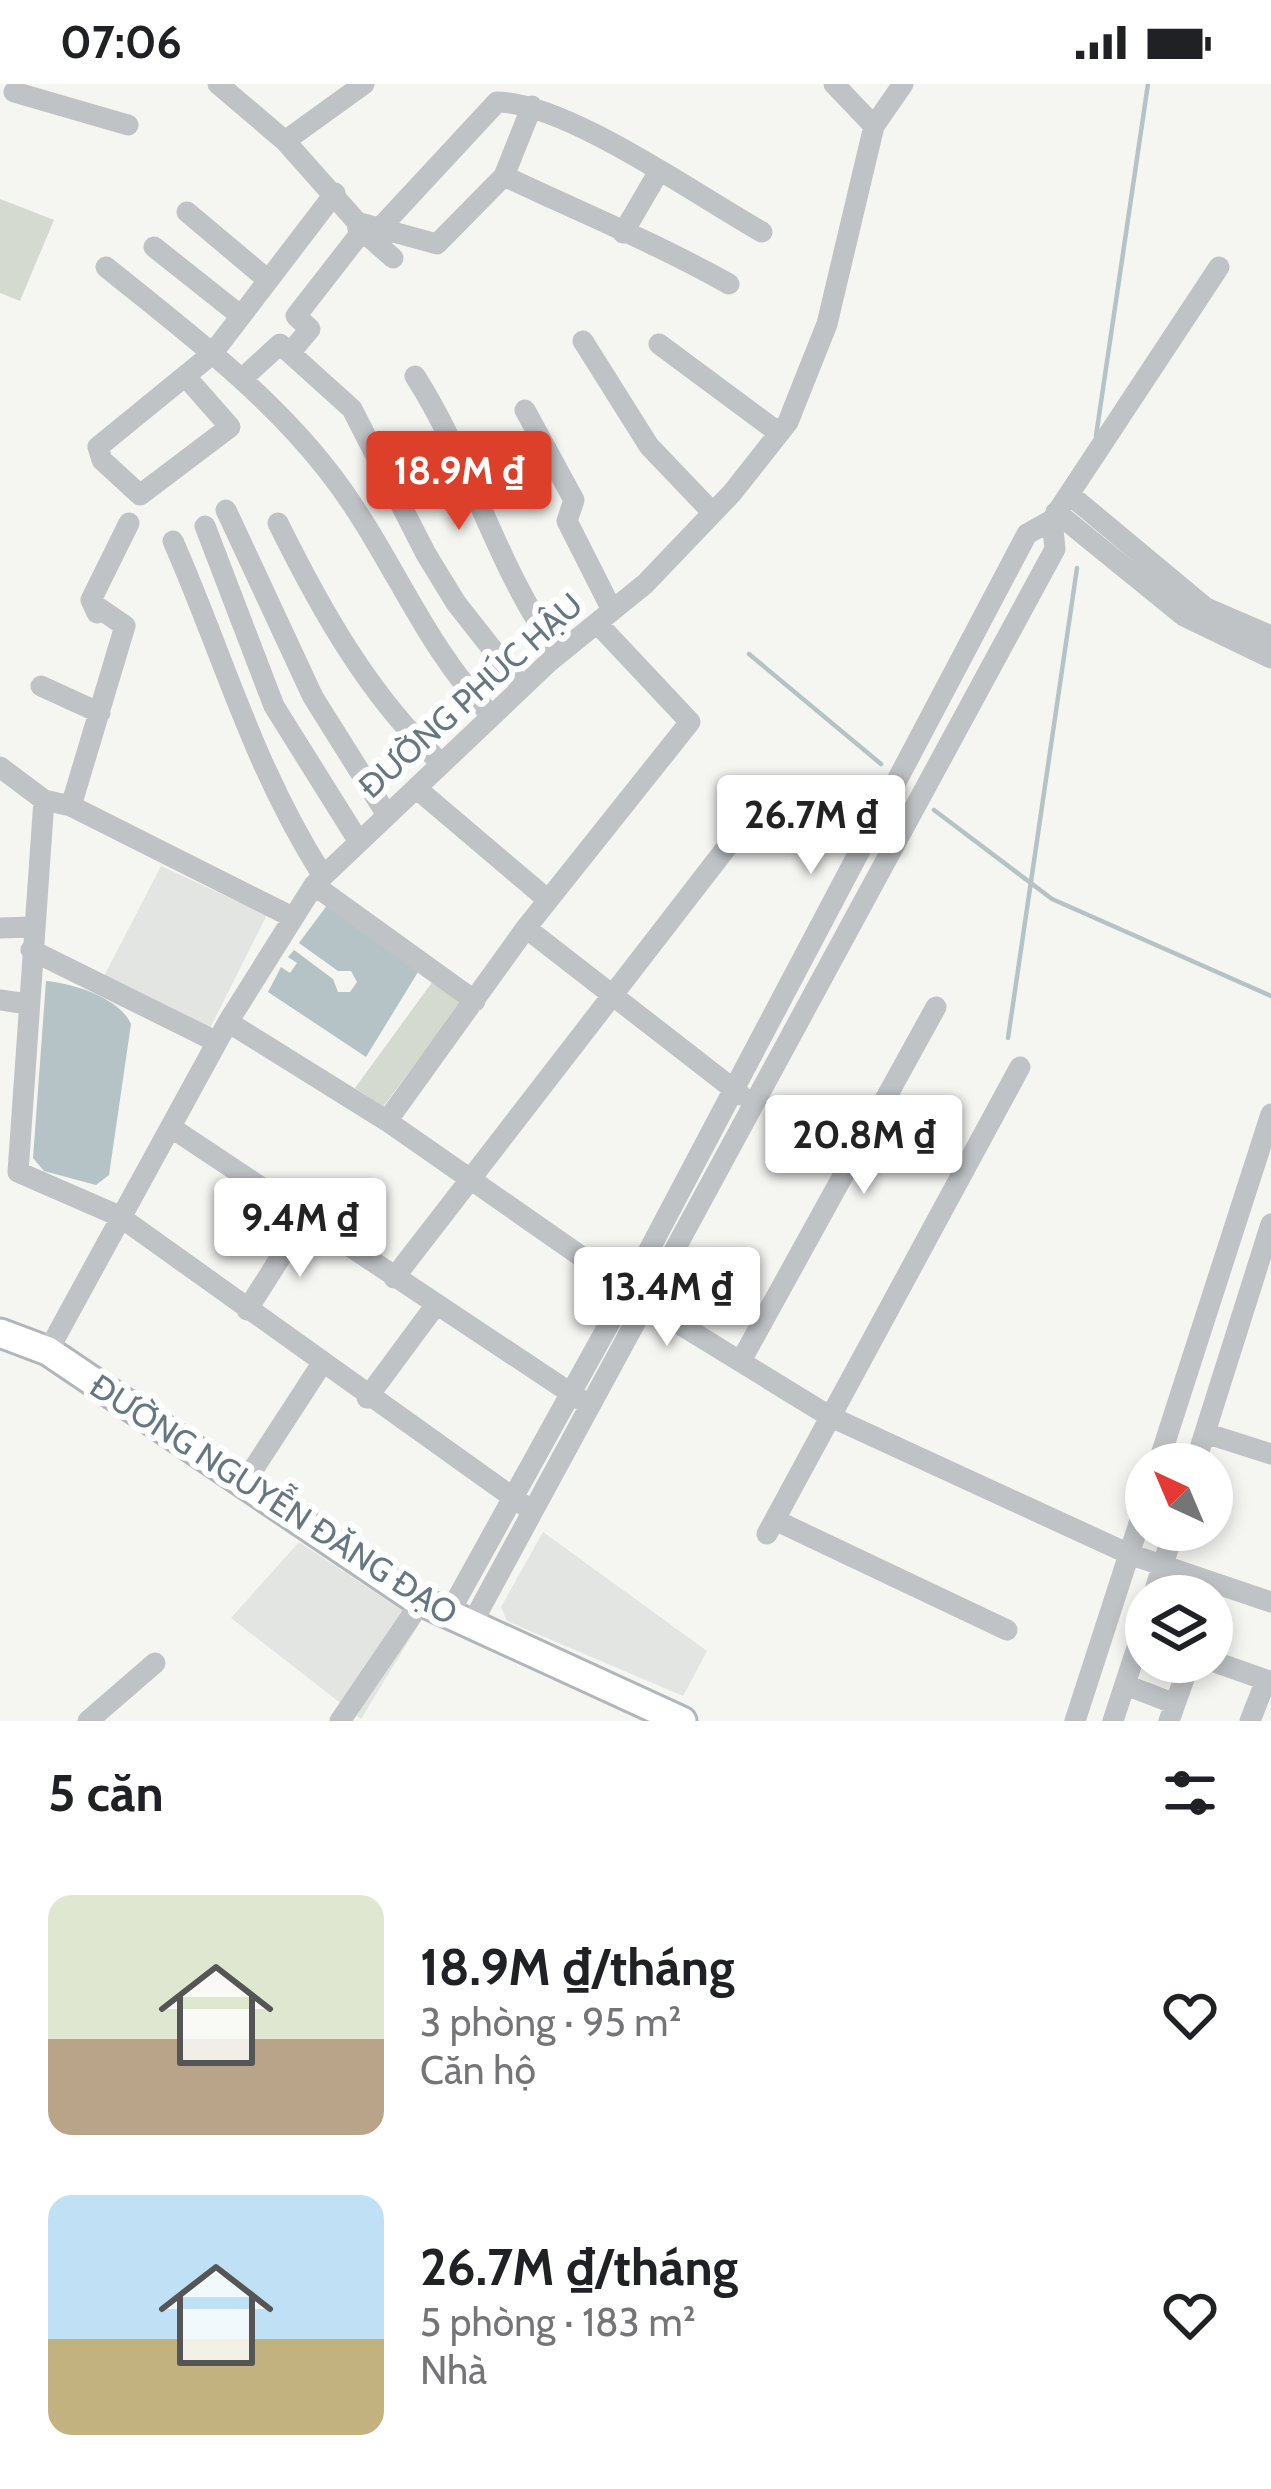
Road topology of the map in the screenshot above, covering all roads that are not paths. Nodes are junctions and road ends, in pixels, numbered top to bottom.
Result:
1 (218, 84) edge
2 (364, 84) edge
3 (501, 84) edge
4 (834, 84) edge
5 (903, 84) edge
6 (14, 88) edge
7 (532, 106) junction
8 (128, 125) dead end
9 (874, 127) junction
10 (285, 141) junction
11 (658, 173) junction
12 (504, 176) junction
13 (335, 193) junction
14 (187, 212) dead end
15 (367, 225) junction
16 (623, 232) junction
17 (763, 232) dead end
18 (154, 247) dead end
19 (393, 258) dead end
20 (106, 267) dead end
21 (1220, 267) dead end
22 (268, 280) junction
23 (729, 284) dead end
24 (241, 316) junction
25 (583, 341) dead end
26 (659, 344) dead end
27 (290, 352) junction
28 (212, 353) junction
29 (415, 376) dead end
30 (186, 377) junction
31 (243, 378) junction
32 (525, 410) dead end
33 (779, 433) junction
34 (1059, 509) junction
35 (226, 510) dead end
36 (712, 513) junction
37 (129, 523) dead end
38 (278, 523) dead end
39 (206, 526) dead end
40 (172, 541) dead end
41 (604, 617) junction
42 (1271, 637) edge
43 (560, 654) junction
44 (1271, 658) edge
45 (41, 686) dead end
46 (522, 687) junction
47 (100, 713) junction
48 (491, 715) junction
49 (441, 764) junction
50 (0, 766) edge
51 (416, 788) junction
52 (44, 800) junction
53 (70, 806) junction
54 (387, 815) junction
55 (736, 834) dead end
56 (358, 842) junction
57 (318, 880) junction
58 (548, 900) junction
59 (292, 917) junction
60 (821, 919) junction
61 (0, 928) edge
62 (526, 928) junction
63 (844, 932) junction
64 (31, 938) junction
65 (613, 992) junction
66 (0, 1000) edge
67 (476, 1000) junction
68 (28, 1004) junction
69 (936, 1007) dead end
70 (222, 1032) junction
71 (1020, 1066) dead end
72 (11, 1076) edge
73 (742, 1096) junction
74 (1271, 1114) edge
75 (10, 1120) edge
76 (388, 1121) junction
77 (172, 1128) junction
78 (466, 1179) junction
79 (119, 1216) junction
80 (305, 1219) junction
81 (1271, 1224) edge
82 (394, 1278) junction
83 (638, 1294) junction
84 (434, 1306) junction
85 (247, 1310) junction
86 (0, 1333) edge
87 (48, 1351) junction
88 (742, 1359) junction
89 (321, 1365) junction
90 (367, 1398) junction
91 (580, 1399) junction
92 (829, 1416) junction
93 (1205, 1433) junction
94 (1165, 1443) edge
95 (1202, 1443) edge
96 (1269, 1446) edge
97 (245, 1482) junction
98 (522, 1505) junction
99 (1130, 1551) edge
100 (1167, 1551) edge
101 (1129, 1555) junction
102 (1163, 1564) junction
103 (1160, 1575) edge
104 (421, 1601) junction
105 (1271, 1602) edge
106 (459, 1621) junction
107 (1006, 1630) dead end
108 (155, 1664) dead end
109 (1233, 1668) edge
110 (1182, 1683) edge
111 (1126, 1685) joint
112 (1172, 1712) edge
113 (88, 1721) edge
114 (340, 1721) edge
115 (682, 1721) edge
116 (1075, 1721) edge
117 (1113, 1721) edge
118 (1250, 1721) edge

1 - 10 street
2 - 10 street
3 - 15 street
4 - 9 street
5 - 9 street, ĐƯỜNG PHÚC HẬU
6 - 8 street
7 - 11 street
7 - 12 street
7 - 15 street
9 - 33 street, ĐƯỜNG PHÚC HẬU
10 - 13 street
11 - 16 street
11 - 17 street
12 - 15 street
12 - 16 street
13 - 15 street
13 - 22 street
14 - 22 street
15 - 19 street
15 - 27 street
16 - 23 street
18 - 24 street
20 - 28 street
21 - 34 street
22 - 24 street
24 - 28 street
25 - 36 street
26 - 33 street
27 - 31 street
27 - 46 street
28 - 30 street
28 - 31 street
29 - 43 street
30 - 30 street
31 - 48 street
32 - 41 street
33 - 36 street, ĐƯỜNG PHÚC HẬU
34 - 42 street
34 - 44 street
34 - 60 street
34 - 63 street
35 - 54 street
36 - 41 street, ĐƯỜNG PHÚC HẬU
37 - 47 street
38 - 49 street
39 - 56 street
40 - 57 street
41 - 43 street, ĐƯỜNG PHÚC HẬU
41 - 58 street
43 - 46 street, ĐƯỜNG PHÚC HẬU
45 - 47 street
46 - 48 street, ĐƯỜNG PHÚC HẬU
47 - 53 street
48 - 49 street, ĐƯỜNG PHÚC HẬU
49 - 51 street, ĐƯỜNG PHÚC HẬU
50 - 52 street
51 - 54 street, ĐƯỜNG PHÚC HẬU
51 - 58 street
52 - 53 street
52 - 64 street
53 - 59 street
54 - 56 street, ĐƯỜNG PHÚC HẬU
55 - 65 street
56 - 57 street, ĐƯỜNG PHÚC HẬU
57 - 59 street, ĐƯỜNG PHÚC HẬU
57 - 67 street
58 - 62 street
59 - 70 street, ĐƯỜNG PHÚC HẬU
60 - 63 street
60 - 73 street
61 - 64 street
62 - 65 street
62 - 67 street
63 - 73 street
64 - 68 street
64 - 70 street
65 - 73 street
65 - 78 street
66 - 68 street
67 - 76 street
68 - 72 street
69 - 88 street
70 - 76 street
70 - 77 street, ĐƯỜNG PHÚC HẬU
71 - 92 street
72 - 75 street
73 - 83 street
74 - 94 street
75 - 79 street
76 - 78 street
77 - 79 street, ĐƯỜNG PHÚC HẬU
77 - 80 street
78 - 82 street
78 - 83 street
79 - 85 street
79 - 87 street, ĐƯỜNG PHÚC HẬU
80 - 82 street
80 - 85 street
81 - 93 street
82 - 84 street
83 - 88 street
83 - 91 street
84 - 90 street
84 - 91 street
85 - 89 street
86 - 87 main road, ĐƯỜNG NGUYỄN ĐĂNG ĐẠO
87 - 97 main road, ĐƯỜNG NGUYỄN ĐĂNG ĐẠO
88 - 92 street
89 - 90 street
89 - 97 street
90 - 98 street
91 - 98 street
92 - 101 street
92 - 107 street
93 - 95 street
93 - 96 street
97 - 104 main road, ĐƯỜNG NGUYỄN ĐĂNG ĐẠO
98 - 106 street
99 - 101 street
100 - 102 street
101 - 102 street
101 - 116 street
102 - 103 street
102 - 105 street
104 - 106 main road, ĐƯỜNG NGUYỄN ĐĂNG ĐẠO
104 - 114 street
106 - 115 main road, ĐƯỜNG NGUYỄN ĐĂNG ĐẠO
108 - 113 street
109 - 118 street
110 - 112 street
111 - 112 street
111 - 117 street

